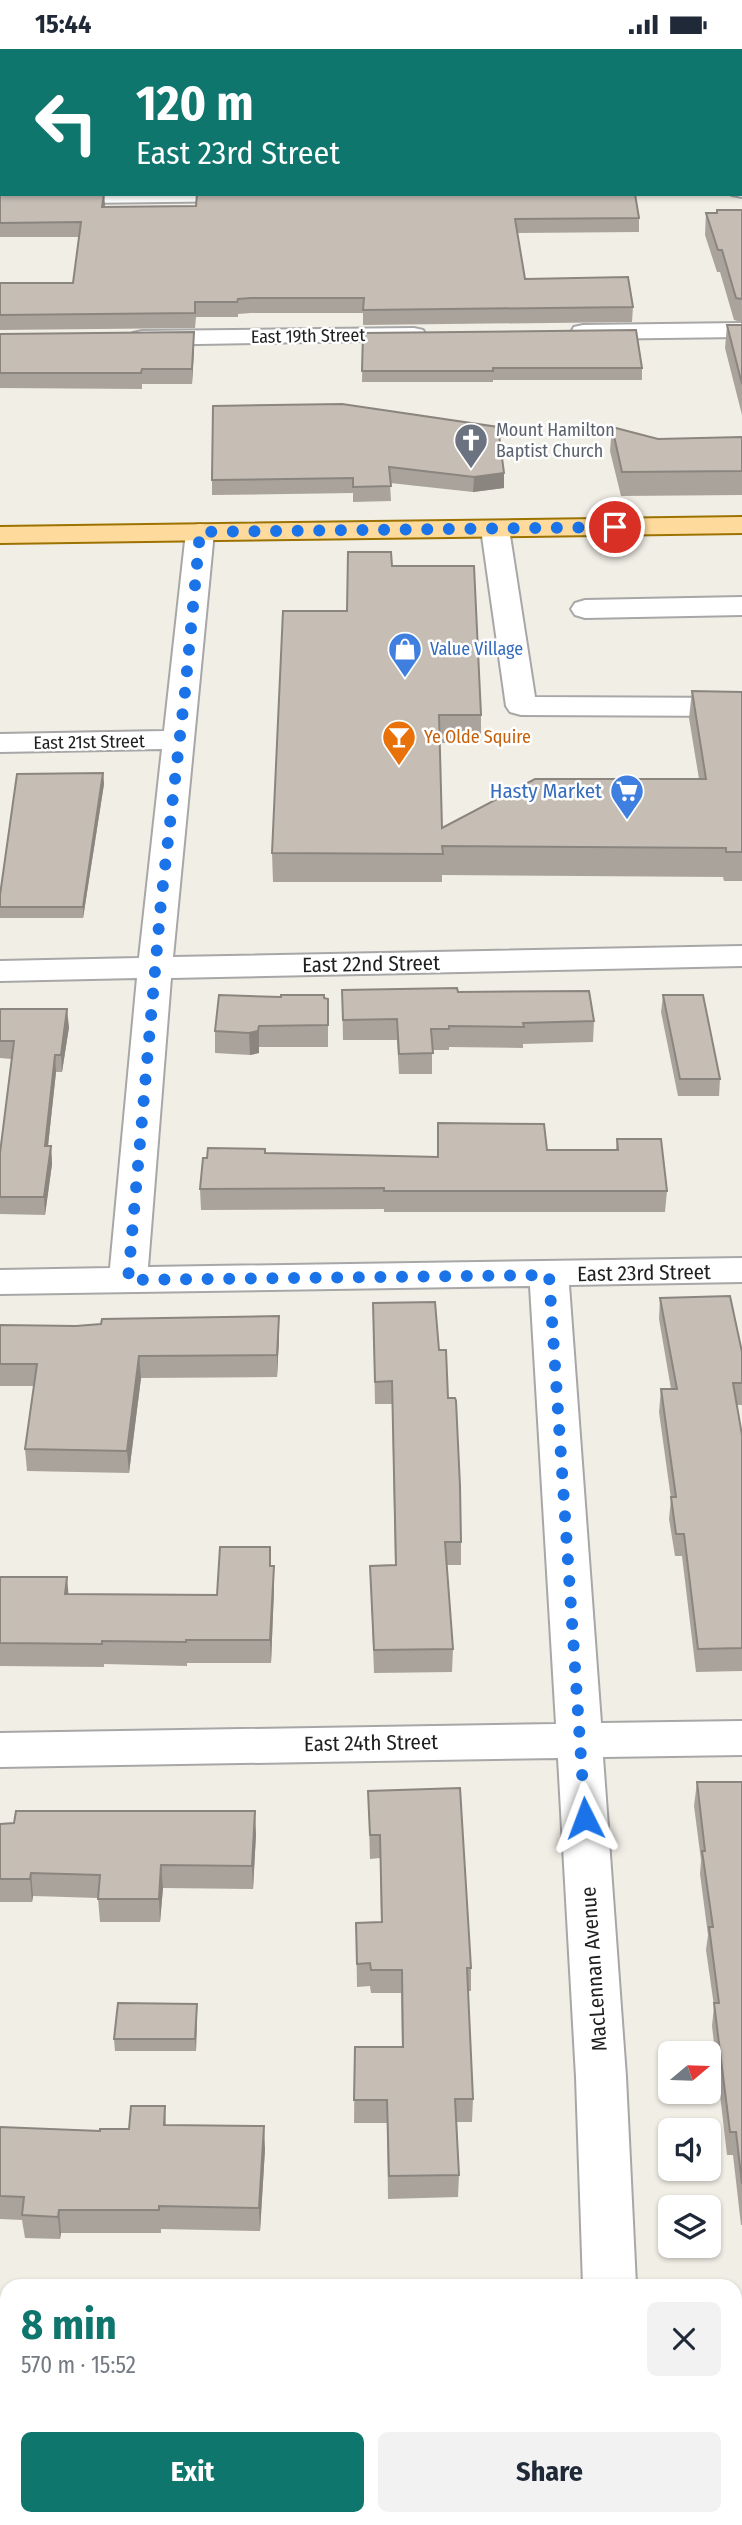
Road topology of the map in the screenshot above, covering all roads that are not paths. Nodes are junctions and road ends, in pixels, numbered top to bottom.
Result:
1 (74, 196) edge
2 (0, 197) edge
3 (742, 330) edge
4 (562, 333) edge
5 (437, 334) edge
6 (122, 338) edge
7 (742, 525) edge
8 (495, 529) junction
9 (200, 532) junction
10 (0, 535) edge
11 (742, 606) edge
12 (585, 609) dead end
13 (742, 707) edge
14 (178, 740) junction
15 (0, 743) edge
16 (742, 956) edge
17 (156, 968) junction
18 (0, 971) edge
19 (742, 1270) edge
20 (549, 1275) junction
21 (128, 1280) junction
22 (0, 1282) edge
23 (742, 1738) edge
24 (580, 1741) junction
25 (0, 1750) edge
26 (610, 2279) edge

1 - 2 street
3 - 4 street
5 - 6 street, East 19th Street
7 - 8 main road
8 - 9 main road
8 - 13 street
9 - 10 main road
9 - 14 street
11 - 12 street
14 - 15 street, East 21st Street
14 - 17 street
16 - 17 street, East 22nd Street
17 - 18 street, East 22nd Street
17 - 21 street
19 - 20 street, East 23rd Street
20 - 21 street, East 23rd Street
20 - 24 street, MacLennan Avenue
21 - 22 street, East 23rd Street
23 - 24 street, East 24th Street
24 - 25 street, East 24th Street
24 - 26 street, MacLennan Avenue

